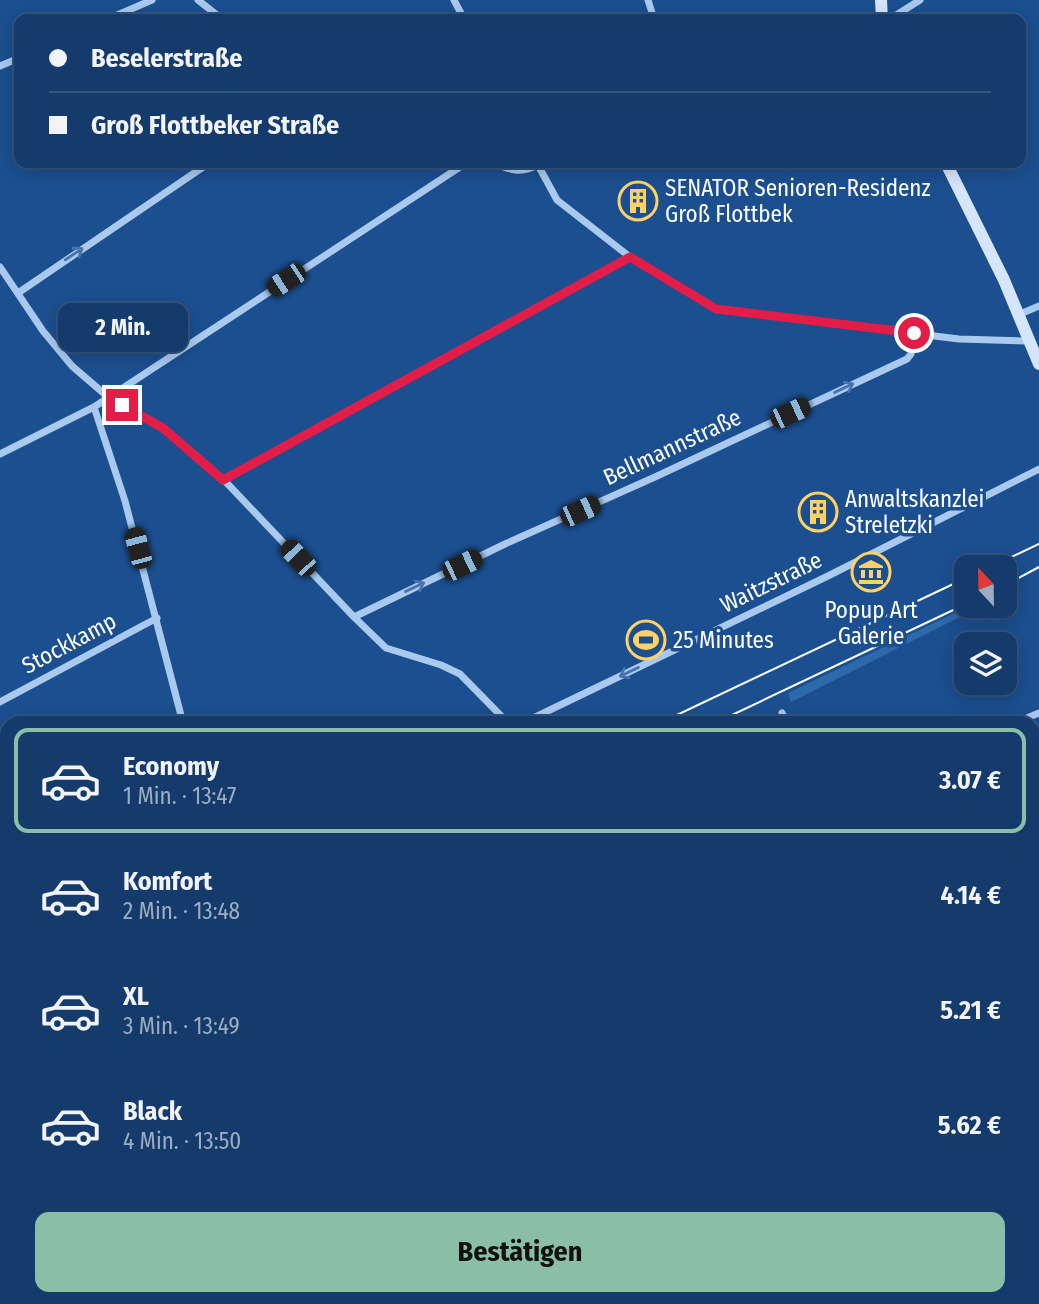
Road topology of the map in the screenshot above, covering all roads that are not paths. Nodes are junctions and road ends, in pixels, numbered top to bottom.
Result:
1 (152, 0) edge
2 (198, 0) edge
3 (920, 0) edge
4 (120, 14) edge
5 (216, 14) edge
6 (898, 14) edge
7 (202, 168) edge
8 (457, 168) edge
9 (504, 168) edge
10 (531, 168) edge
11 (539, 168) edge
12 (948, 168) edge
13 (630, 257) junction
14 (0, 267) edge
15 (18, 293) junction
16 (1039, 306) edge
17 (1018, 315) junction
18 (914, 333) junction
19 (1029, 341) junction
20 (1039, 364) edge
21 (108, 397) junction
22 (94, 407) junction
23 (0, 454) edge
24 (1039, 470) edge
25 (223, 480) junction
26 (354, 617) junction
27 (157, 618) junction
28 (0, 702) edge
29 (782, 713) dead end
30 (181, 716) edge
31 (501, 716) edge
32 (537, 716) edge
33 (784, 716) edge

1 - 4 street
2 - 5 street
3 - 6 street
15 -> 7 street
8 - 21 street
9 - 10 street
11 - 13 street
12 - 17 main road
13 - 18 street
13 - 25 street
14 - 15 street
15 - 21 street
16 - 17 street
17 - 19 main road
18 - 19 street
26 -> 18 street, Bellmannstraße
19 - 20 main road
21 - 22 street
21 - 25 street
22 - 23 street
22 - 27 street
24 -> 32 street, Waitzstraße
25 - 26 street
26 - 31 street
27 - 28 street, Stockkamp
27 - 30 street
29 - 33 street

